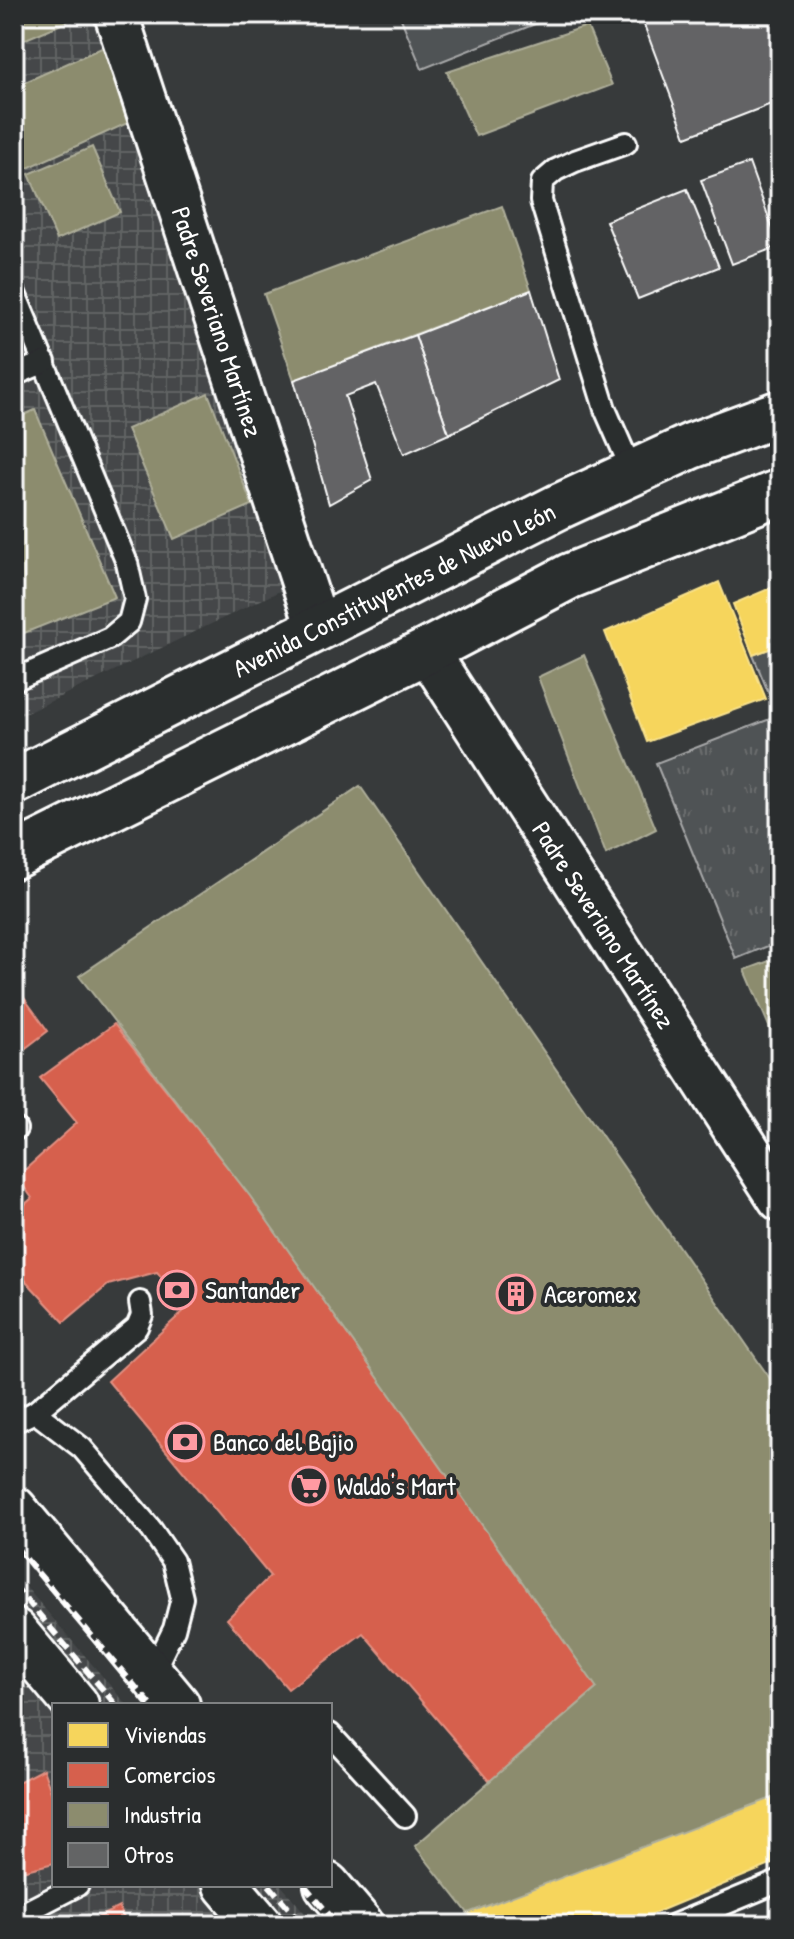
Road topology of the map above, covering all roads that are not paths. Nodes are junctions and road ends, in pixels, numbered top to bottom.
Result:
1 (116, 14) edge
2 (626, 143) dead end
3 (14, 291) edge
4 (45, 362) junction
5 (14, 375) edge
6 (780, 413) edge
7 (633, 473) junction
8 (780, 492) edge
9 (318, 628) junction
10 (427, 651) junction
11 (14, 680) edge
12 (14, 782) edge
13 (14, 856) edge
14 (780, 1199) edge
15 (140, 1302) dead end
16 (35, 1412) junction
17 (14, 1422) edge
18 (14, 1509) edge
19 (14, 1631) edge
20 (164, 1690) edge
21 (74, 1703) edge
22 (332, 1736) edge
23 (405, 1816) dead end
24 (780, 1881) edge
25 (74, 1887) edge
26 (228, 1887) edge
27 (329, 1887) edge
28 (14, 1918) edge
29 (260, 1925) edge
30 (361, 1925) edge
31 (674, 1925) edge

1 - 9 street, Padre Severiano Martínez
2 - 7 lane
3 - 4 lane
4 - 5 lane
4 - 11 lane
6 - 7 main road, Avenida Constituyentes de Nuevo León
7 - 9 main road, Avenida Constituyentes de Nuevo León
8 - 10 main road
9 - 12 main road, Avenida Constituyentes de Nuevo León
10 - 13 main road
10 - 14 street, Padre Severiano Martínez
15 - 16 lane
16 - 17 lane
16 - 20 lane
18 - 20 main road
19 - 21 main road
22 - 23 lane
24 - 31 lane
25 - 28 lane
26 - 29 main road
27 - 30 main road

